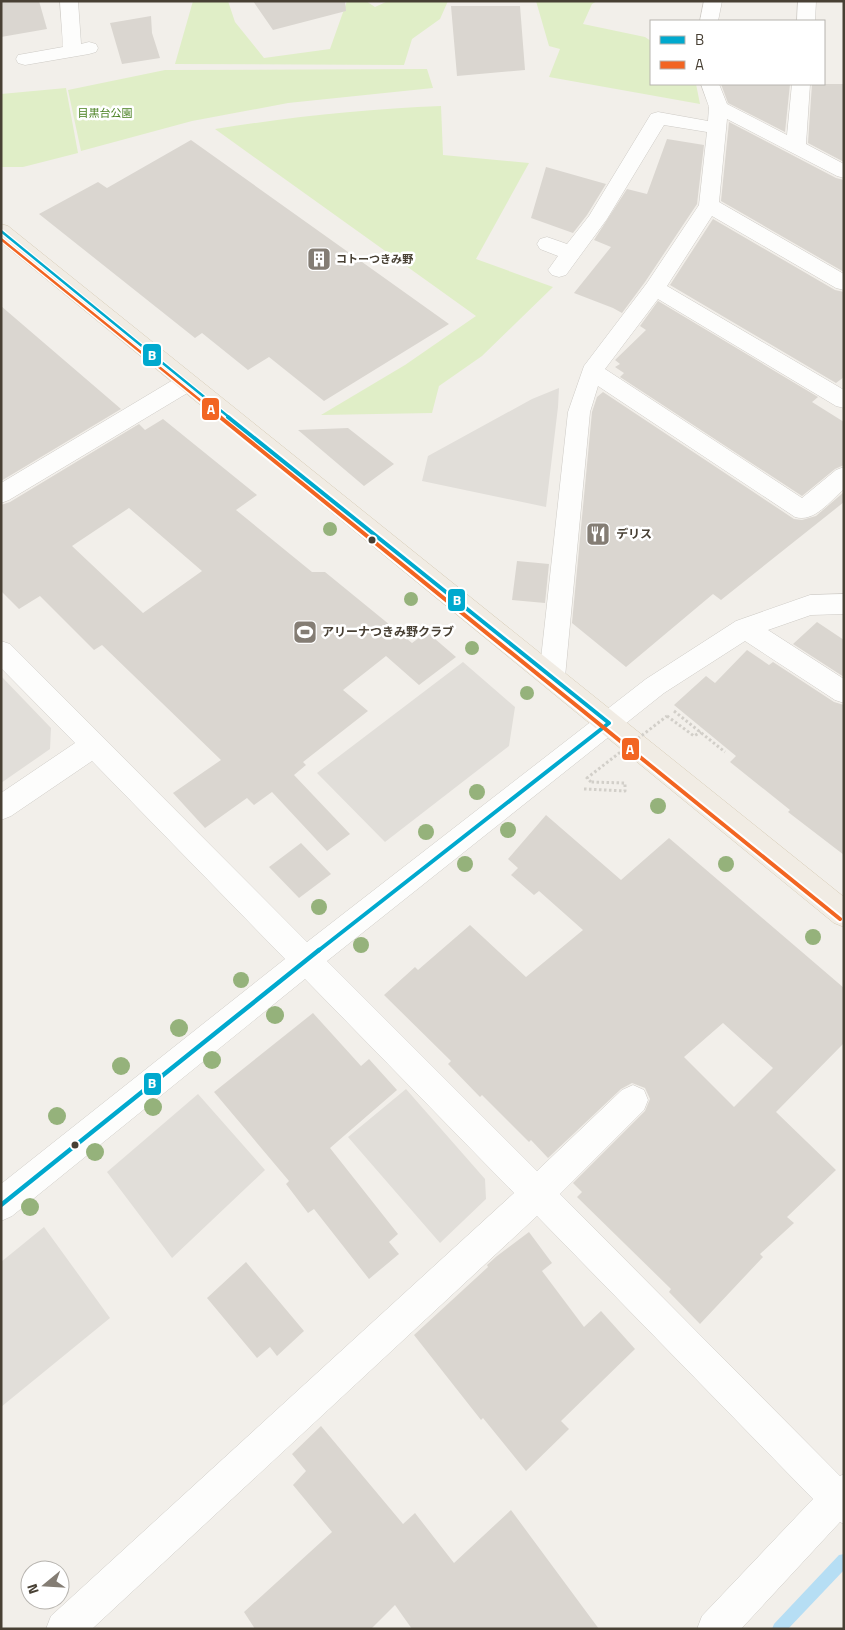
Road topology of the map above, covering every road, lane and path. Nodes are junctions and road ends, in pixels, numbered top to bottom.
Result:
1 (69, 1) edge
2 (713, 1) edge
3 (807, 1) edge
4 (709, 20) edge
5 (806, 20) edge
6 (25, 59) dead end
7 (710, 85) edge
8 (801, 85) edge
9 (718, 118) junction
10 (796, 146) junction
11 (844, 172) edge
12 (709, 205) junction
13 (1, 232) edge
14 (547, 244) dead end
15 (844, 283) edge
16 (655, 288) junction
17 (592, 371) junction
18 (186, 383) junction
19 (844, 400) edge
20 (844, 476) edge
21 (1, 494) edge
22 (844, 604) edge
23 (745, 628) junction
24 (1, 651) edge
25 (552, 677) junction
26 (844, 693) edge
27 (674, 711) dead end
28 (609, 723) junction
29 (701, 732) junction
30 (94, 745) junction
31 (726, 752) dead end
32 (584, 790) dead end
33 (1, 808) edge
34 (844, 914) edge
35 (306, 960) junction
36 (632, 1100) dead end
37 (536, 1195) junction
38 (1, 1205) edge
39 (841, 1499) edge
40 (64, 1629) edge
41 (714, 1629) edge

1 - 6 street
2 - 4 street
3 - 5 street
7 - 9 street
8 - 10 street
9 - 10 street
9 - 12 street
9 - 14 street
10 - 11 street
12 - 15 street
12 - 16 street
13 - 18 main road
16 - 17 street
16 - 19 street
17 - 20 street
17 - 25 street
18 - 21 street
18 - 25 main road
22 - 23 street
23 - 26 street
23 - 28 street
24 - 30 street
25 - 28 main road
27 - 29 path
28 - 34 main road
28 - 35 street
29 - 31 path
29 - 32 path, bridge
30 - 33 street
30 - 35 street
35 - 37 street
35 - 38 street
36 - 37 street
37 - 39 street
37 - 40 street
39 - 41 street

